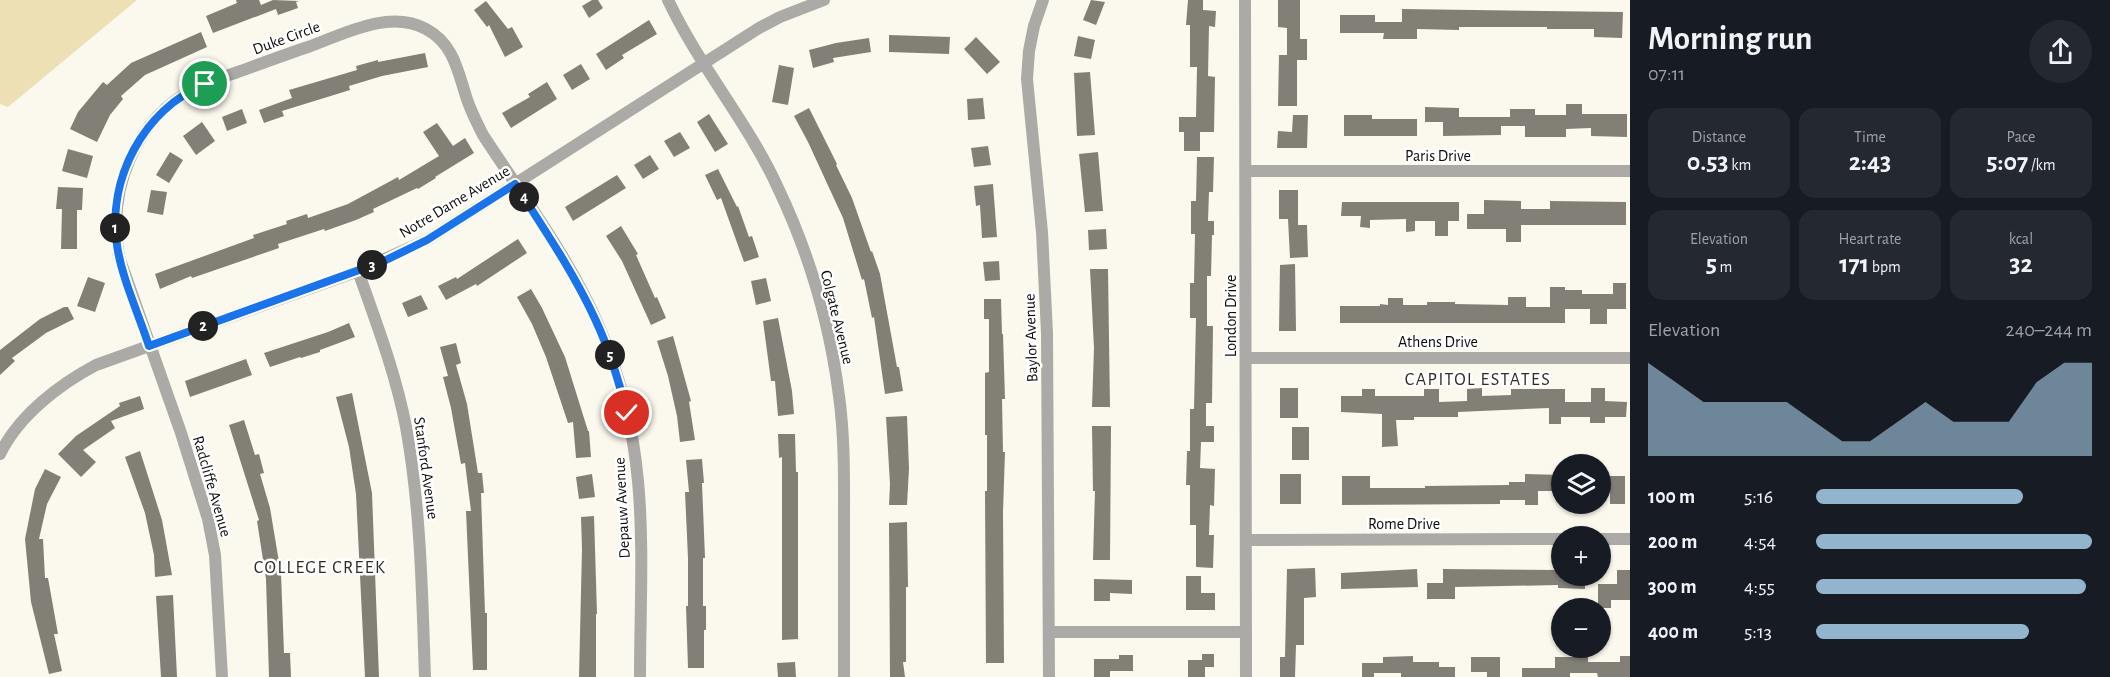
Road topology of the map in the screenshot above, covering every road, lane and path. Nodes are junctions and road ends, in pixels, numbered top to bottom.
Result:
1 (668, 0) edge
2 (824, 0) edge
3 (1043, 0) edge
4 (1245, 0) edge
5 (705, 63) junction
6 (1246, 171) junction
7 (1630, 171) edge
8 (515, 184) junction
9 (358, 271) junction
10 (149, 346) junction
11 (1630, 357) edge
12 (1246, 358) junction
13 (0, 451) edge
14 (1630, 538) edge
15 (1551, 539) edge
16 (1611, 539) edge
17 (1246, 540) junction
18 (1049, 632) junction
19 (1246, 632) junction
20 (222, 677) edge
21 (425, 677) edge
22 (640, 677) edge
23 (844, 677) edge
24 (1049, 677) edge
25 (1246, 677) edge

1 - 5 street, Colgate Avenue
2 - 5 street, Notre Dame Avenue
3 - 18 street, Baylor Avenue
4 - 6 street, London Drive
5 - 8 street, Notre Dame Avenue
5 - 23 street, Colgate Avenue
6 - 7 street, Paris Drive
6 - 12 street, London Drive
8 - 9 street, Notre Dame Avenue
8 - 10 street, Duke Circle
8 - 22 street, Depauw Avenue
9 - 10 street, Notre Dame Avenue
9 - 21 street, Stanford Avenue
10 - 13 street, Notre Dame Avenue
10 - 20 street, Radcliffe Avenue
11 - 12 street, Athens Drive
12 - 17 street, London Drive
14 - 16 street
15 - 17 street, Rome Drive
17 - 19 street, London Drive
18 - 19 street
18 - 24 street, Baylor Avenue
19 - 25 street, London Drive

